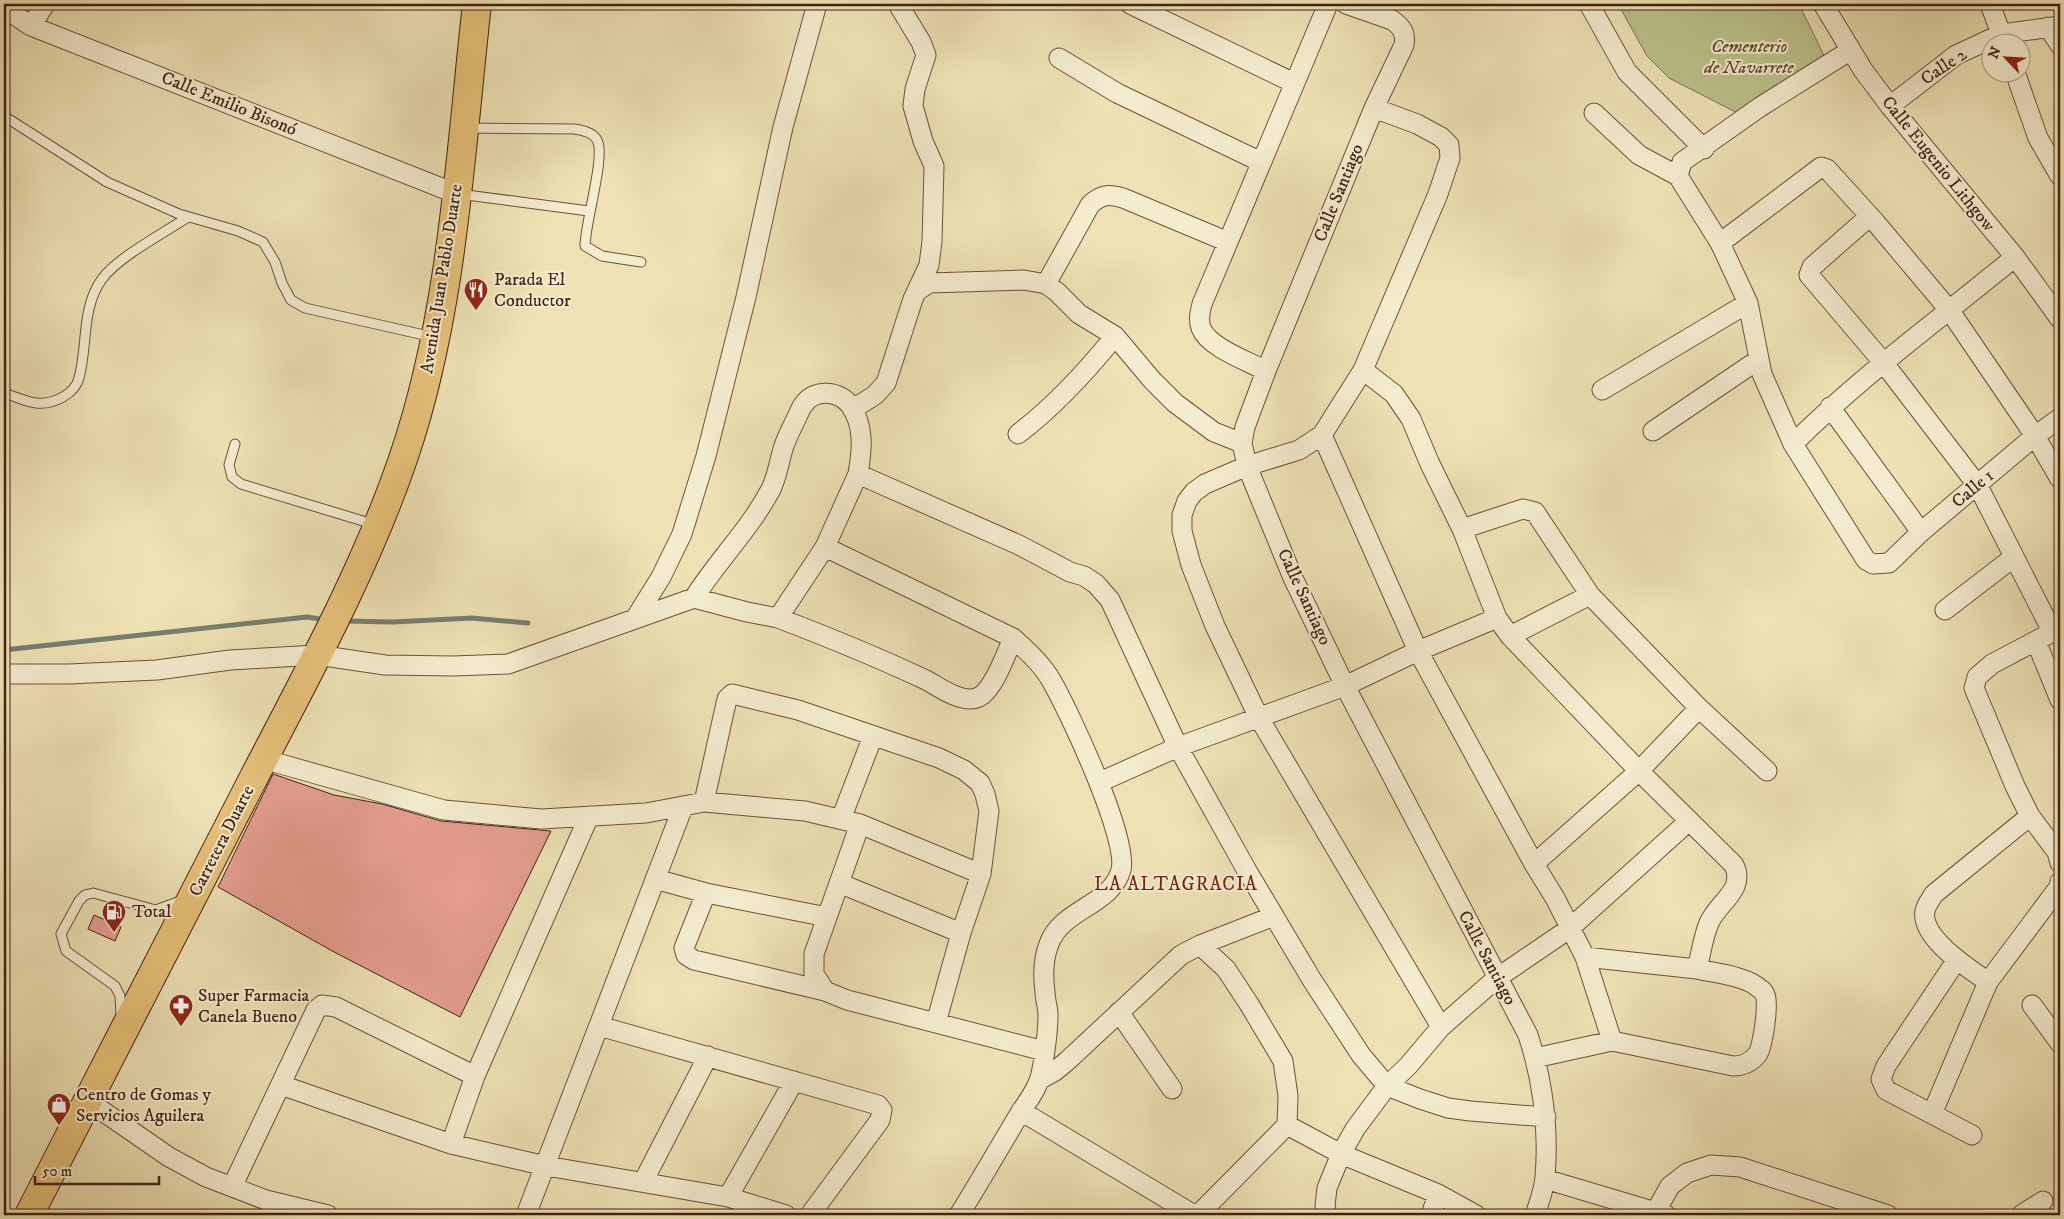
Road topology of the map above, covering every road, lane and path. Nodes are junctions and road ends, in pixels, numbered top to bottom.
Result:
1 (45, 4) edge
2 (477, 4) edge
3 (817, 4) edge
4 (898, 4) edge
5 (1130, 4) edge
6 (1328, 4) edge
7 (1346, 4) edge
8 (1589, 4) edge
9 (1824, 4) edge
10 (1990, 4) edge
11 (4, 8) edge
12 (31, 26) junction
13 (2054, 26) edge
14 (2000, 32) edge
15 (2028, 32) edge
16 (1982, 45) edge
17 (2060, 45) edge
18 (1851, 50) junction
19 (1059, 58) dead end
20 (2018, 82) edge
21 (1294, 84) junction
22 (1890, 106) junction
23 (1374, 108) junction
24 (1594, 113) dead end
25 (4, 116) edge
26 (463, 128) junction
27 (1704, 149) junction
28 (1261, 162) junction
29 (1678, 176) junction
30 (2060, 176) edge
31 (457, 194) junction
32 (589, 211) junction
33 (1870, 216) junction
34 (188, 217) junction
35 (1228, 242) junction
36 (1720, 243) junction
37 (2015, 257) junction
38 (641, 262) dead end
39 (1046, 284) junction
40 (917, 291) junction
41 (1748, 303) junction
42 (1950, 311) junction
43 (2060, 319) edge
44 (1115, 336) junction
45 (436, 337) junction
46 (1758, 360) junction
47 (1883, 362) junction
48 (1266, 370) junction
49 (1363, 370) junction
50 (1602, 390) dead end
51 (4, 393) edge
52 (1830, 407) junction
53 (853, 409) junction
54 (2060, 418) edge
55 (1654, 432) dead end
56 (1018, 434) dead end
57 (1322, 435) junction
58 (2035, 436) junction
59 (1242, 443) junction
60 (235, 444) dead end
61 (1792, 444) junction
62 (1247, 466) junction
63 (858, 474) junction
64 (2060, 479) edge
65 (1978, 486) junction
66 (378, 526) junction
67 (1462, 529) junction
68 (1922, 532) junction
69 (825, 547) junction
70 (2014, 557) junction
71 (1590, 595) junction
72 (694, 598) junction
73 (344, 599) joint
74 (1946, 610) dead end
75 (778, 618) junction
76 (1497, 618) junction
77 (635, 619) junction
78 (2050, 633) edge
79 (1510, 636) junction
80 (1013, 638) junction
81 (321, 646) junction
82 (1418, 651) junction
83 (4, 674) edge
84 (1345, 686) junction
85 (2060, 700) edge
86 (1698, 708) junction
87 (1258, 718) junction
88 (873, 736) junction
89 (1178, 747) junction
90 (263, 759) junction
91 (1766, 771) dead end
92 (1640, 772) junction
93 (1100, 782) junction
94 (704, 802) junction
95 (683, 807) junction
96 (589, 816) junction
97 (2030, 816) junction
98 (842, 819) junction
99 (1690, 821) junction
100 (860, 824) junction
101 (2060, 863) edge
102 (1534, 864) junction
103 (981, 874) junction
104 (655, 879) junction
105 (2060, 882) edge
106 (839, 883) junction
107 (197, 889) junction
108 (706, 893) junction
109 (1274, 916) junction
110 (827, 917) junction
111 (1569, 929) junction
112 (961, 933) junction
113 (1200, 945) junction
114 (1585, 957) junction
115 (1956, 960) junction
116 (1697, 969) junction
117 (1497, 978) junction
118 (1988, 982) junction
119 (825, 991) junction
120 (2032, 1004) dead end
121 (1119, 1012) junction
122 (936, 1023) junction
123 (599, 1026) junction
124 (1441, 1027) junction
125 (1612, 1041) junction
126 (2060, 1043) edge
127 (117, 1046) junction
128 (1044, 1051) junction
129 (708, 1056) junction
130 (1535, 1058) junction
131 (475, 1076) junction
132 (1039, 1080) junction
133 (794, 1081) junction
134 (280, 1085) junction
135 (1387, 1086) junction
136 (1172, 1090) dead end
137 (88, 1101) junction
138 (1021, 1112) junction
139 (1932, 1114) junction
140 (1546, 1117) junction
141 (1287, 1125) junction
142 (1972, 1135) dead end
143 (451, 1144) junction
144 (1341, 1154) junction
145 (546, 1166) junction
146 (1545, 1179) junction
147 (643, 1182) junction
148 (232, 1187) junction
149 (1438, 1194) junction
150 (728, 1197) junction
151 (2043, 1201) dead end
152 (1661, 1213) edge
153 (29, 1215) edge
154 (328, 1215) edge
155 (526, 1215) edge
156 (786, 1215) edge
157 (810, 1215) edge
158 (960, 1215) edge
159 (1196, 1215) edge
160 (1327, 1215) edge
161 (1431, 1215) edge
162 (1476, 1215) edge
163 (1535, 1215) edge
164 (1888, 1215) edge
165 (2021, 1215) edge

1 - 12 street
2 - 26 main road, Avenida Juan Pablo Duarte
3 - 77 street
4 - 40 street
5 - 21 street
6 - 21 street
7 - 23 street, Calle Santiago
8 - 27 street
9 - 18 street, Calle Eugenio Lithgow
10 - 14 street
11 - 12 street, Calle Emilio Bisonó
12 - 31 street, Calle Emilio Bisonó
13 - 15 street, Calle 2
13 - 17 street
16 - 22 street, Calle 2
18 - 22 street, Calle Eugenio Lithgow
18 - 27 street
19 - 28 street
20 - 30 street
21 - 28 street
22 - 37 street, Calle Eugenio Lithgow
23 - 48 street, Calle Santiago
23 - 49 street
24 - 29 street
25 - 34 lane
26 - 31 main road, Avenida Juan Pablo Duarte
26 - 32 lane
27 - 29 street
28 - 35 street
29 - 36 street
31 - 32 lane
31 - 45 main road, Avenida Juan Pablo Duarte
32 - 38 lane
33 - 36 street
33 - 42 street
33 - 47 street
34 - 45 lane
34 - 51 lane
35 - 39 street
35 - 48 street
36 - 41 street
37 - 42 street
37 - 43 street, Calle Eugenio Lithgow
39 - 40 street
39 - 44 street
40 - 53 street
41 - 46 street
41 - 50 street
42 - 47 street
42 - 58 street
44 - 56 street
44 - 59 street
45 - 66 main road, Avenida Juan Pablo Duarte
46 - 55 street
46 - 61 street
47 - 52 street
47 - 65 street
48 - 59 street, Calle Santiago
49 - 57 street
49 - 67 street
52 - 61 street
52 - 68 street
53 - 63 street
53 - 72 street
54 - 58 street, Calle 1
57 - 62 street
57 - 82 street
58 - 64 street
58 - 65 street, Calle 1
59 - 62 street, Calle Santiago
60 - 66 lane
61 - 68 street, Calle 1
62 - 84 street, Calle Santiago
62 - 87 street
63 - 69 street
63 - 89 street
65 - 68 street, Calle 1
65 - 70 street
66 - 73 main road, Avenida Juan Pablo Duarte
67 - 71 street
67 - 76 street
69 - 75 street
69 - 80 street
70 - 74 street
70 - 78 street
71 - 79 street
71 - 86 street
72 - 75 street
72 - 77 street
73 - 81 main road, Carretera Duarte
75 - 80 street
76 - 79 street
76 - 82 street
77 - 81 street
78 - 85 street
78 - 97 street
79 - 92 street
80 - 93 street
81 - 83 street
81 - 90 main road, Carretera Duarte
82 - 84 street
82 - 102 street
84 - 87 street
84 - 117 street, Calle Santiago
86 - 91 street
86 - 92 street
87 - 89 street
87 - 124 street
88 - 94 street
88 - 98 street
88 - 103 street
89 - 93 street
89 - 109 street
90 - 96 street
90 - 107 main road, Carretera Duarte
92 - 99 street
92 - 102 street
93 - 128 street
94 - 95 street
94 - 98 street
95 - 96 street
95 - 104 street
96 - 131 street
97 - 101 street
97 - 115 street
98 - 100 street
99 - 111 street
99 - 116 street
100 - 103 street
100 - 106 street
102 - 111 street
103 - 112 street
104 - 108 street
104 - 123 street
105 - 118 street
106 - 110 street
106 - 112 street
107 - 127 main road, Carretera Duarte
107 - 127 lane
108 - 110 street
108 - 119 street
109 - 113 street
109 - 135 street
110 - 119 street
111 - 114 street
111 - 117 street
112 - 122 street
113 - 121 street
113 - 141 street
114 - 116 street
114 - 125 street
115 - 118 street
115 - 139 street
116 - 125 street
117 - 124 street
117 - 130 street, Calle Santiago
118 - 139 street
119 - 122 street
120 - 126 street
121 - 132 street
121 - 136 street
122 - 128 street
123 - 129 street
123 - 145 street
124 - 135 street
125 - 130 street
127 - 137 main road, Carretera Duarte
128 - 132 street
129 - 133 street
129 - 147 street
130 - 140 street, Calle Santiago
131 - 134 street
131 - 143 street
132 - 138 street
133 - 150 street
133 - 157 street
134 - 143 street
134 - 148 street
135 - 140 street
135 - 144 street
137 - 148 street
137 - 153 main road, Carretera Duarte
138 - 158 street
138 - 159 street
139 - 142 street
140 - 146 street, Calle Santiago
141 - 144 street
141 - 159 street
143 - 145 street
144 - 149 street
144 - 160 street
145 - 147 street
145 - 155 street
146 - 152 street
146 - 163 street, Calle Santiago
147 - 150 street
148 - 154 street
149 - 161 street
149 - 162 street
150 - 156 street
151 - 165 street
152 - 164 street

